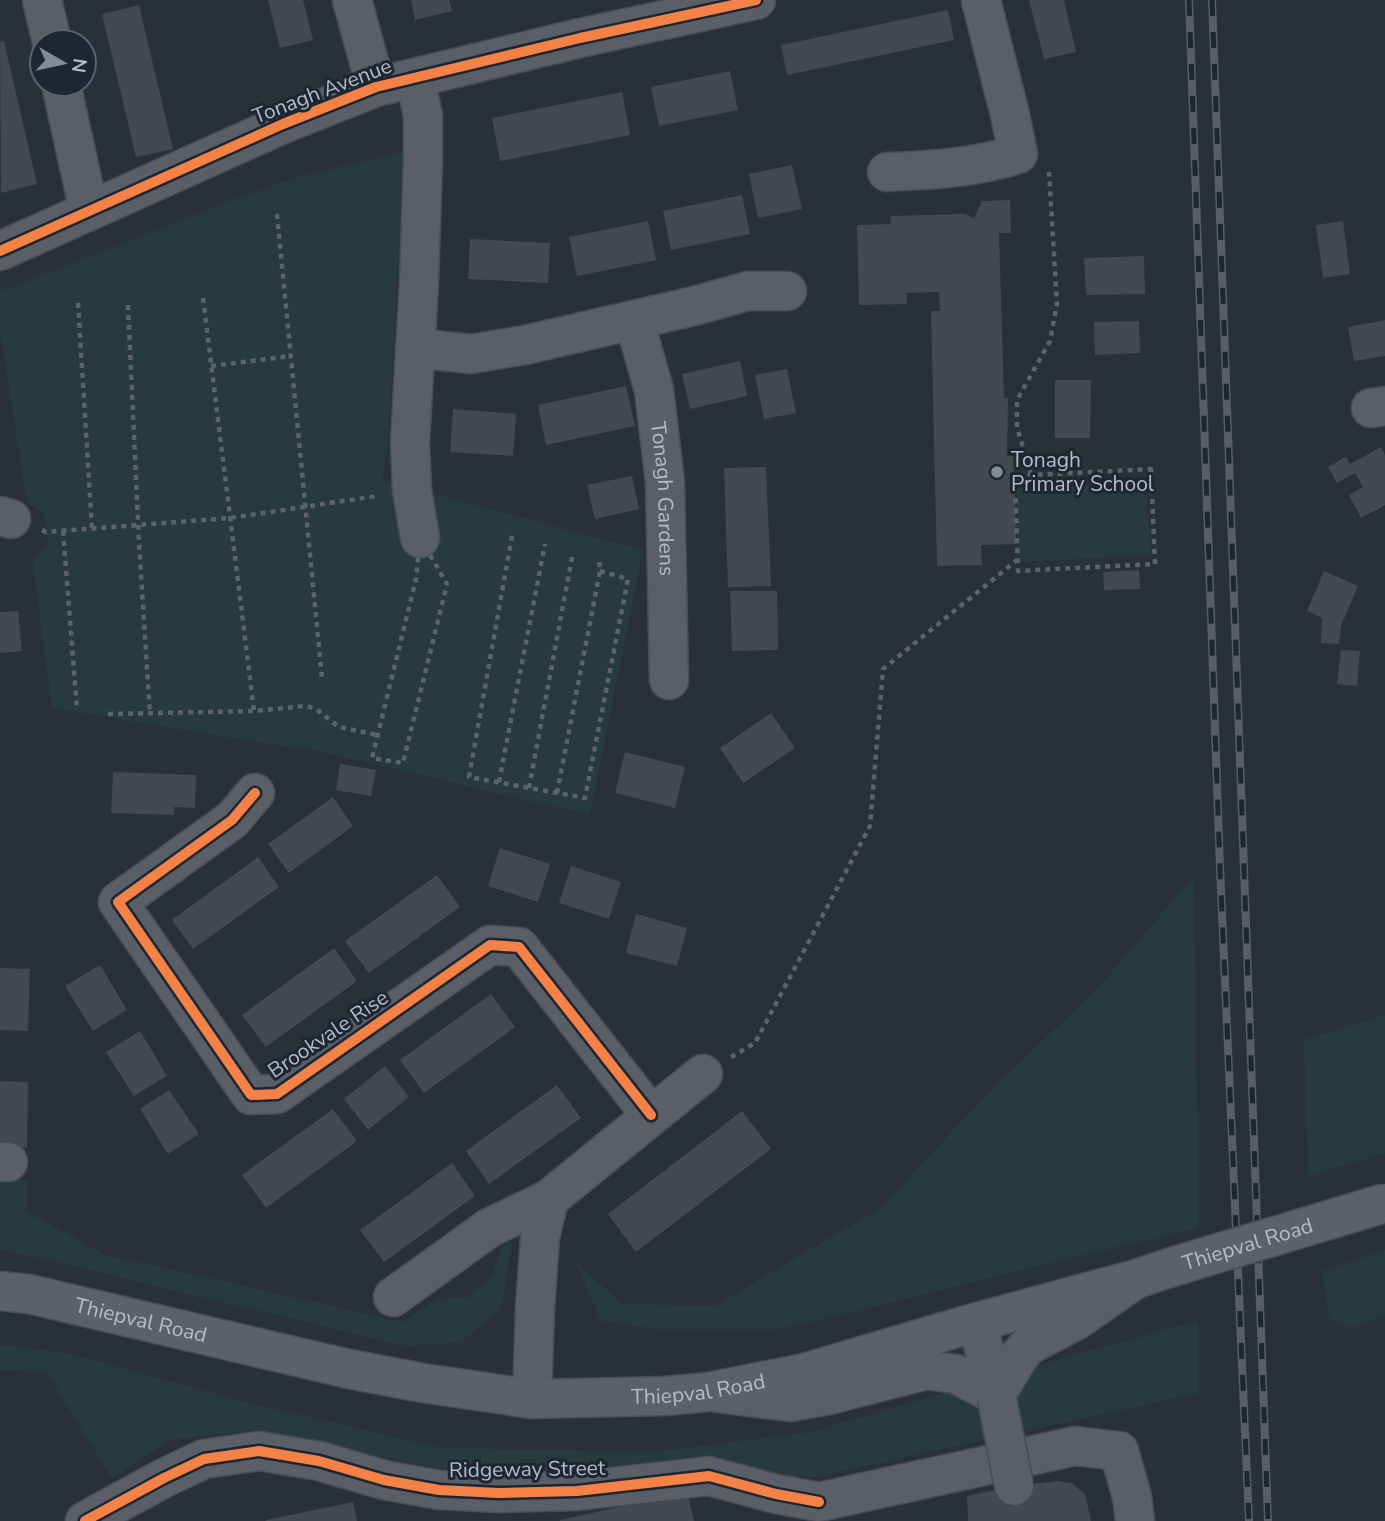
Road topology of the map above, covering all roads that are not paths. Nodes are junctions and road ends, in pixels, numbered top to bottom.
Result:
1 (42, 0) edge
2 (352, 0) edge
3 (757, 0) edge
4 (981, 0) edge
5 (663, 10) edge
6 (49, 28) edge
7 (415, 78) junction
8 (376, 87) junction
9 (64, 98) edge
10 (887, 172) dead end
11 (89, 211) junction
12 (0, 251) edge
13 (787, 291) dead end
14 (634, 320) junction
15 (415, 348) junction
16 (420, 538) road end
17 (669, 680) dead end
18 (255, 793) dead end
19 (703, 1074) road end
20 (651, 1115) junction
21 (549, 1199) junction
22 (1385, 1203) edge
23 (1136, 1279) junction
24 (0, 1291) edge
25 (393, 1297) dead end
26 (977, 1322) junction
27 (708, 1392) junction
28 (996, 1397) junction
29 (532, 1399) junction
30 (1014, 1486) dead end
31 (85, 1521) edge
32 (1135, 1521) edge

1 - 6 street
2 - 8 street
3 - 5 street, Tonagh Avenue
4 - 10 street
5 - 7 street, Tonagh Avenue
7 - 8 street, Tonagh Avenue
7 - 15 street, Tonagh Avenue
8 - 11 street, Tonagh Avenue
9 - 11 street
11 - 12 street, Tonagh Avenue
13 - 14 street
14 - 15 street
14 - 17 street, Tonagh Gardens
15 - 16 street, Tonagh Avenue
18 - 20 street, Brookvale Rise
19 - 20 street
20 - 21 street
21 - 25 street
21 - 29 street
22 - 23 main road, Thiepval Road, bridge
23 - 26 main road, Thiepval Road
23 - 28 street
24 - 29 main road, Thiepval Road
26 - 27 main road, Thiepval Road
26 - 28 street
27 - 28 street
27 - 29 main road, Thiepval Road
28 - 30 street, bridge
31 - 32 street, Ridgeway Street

